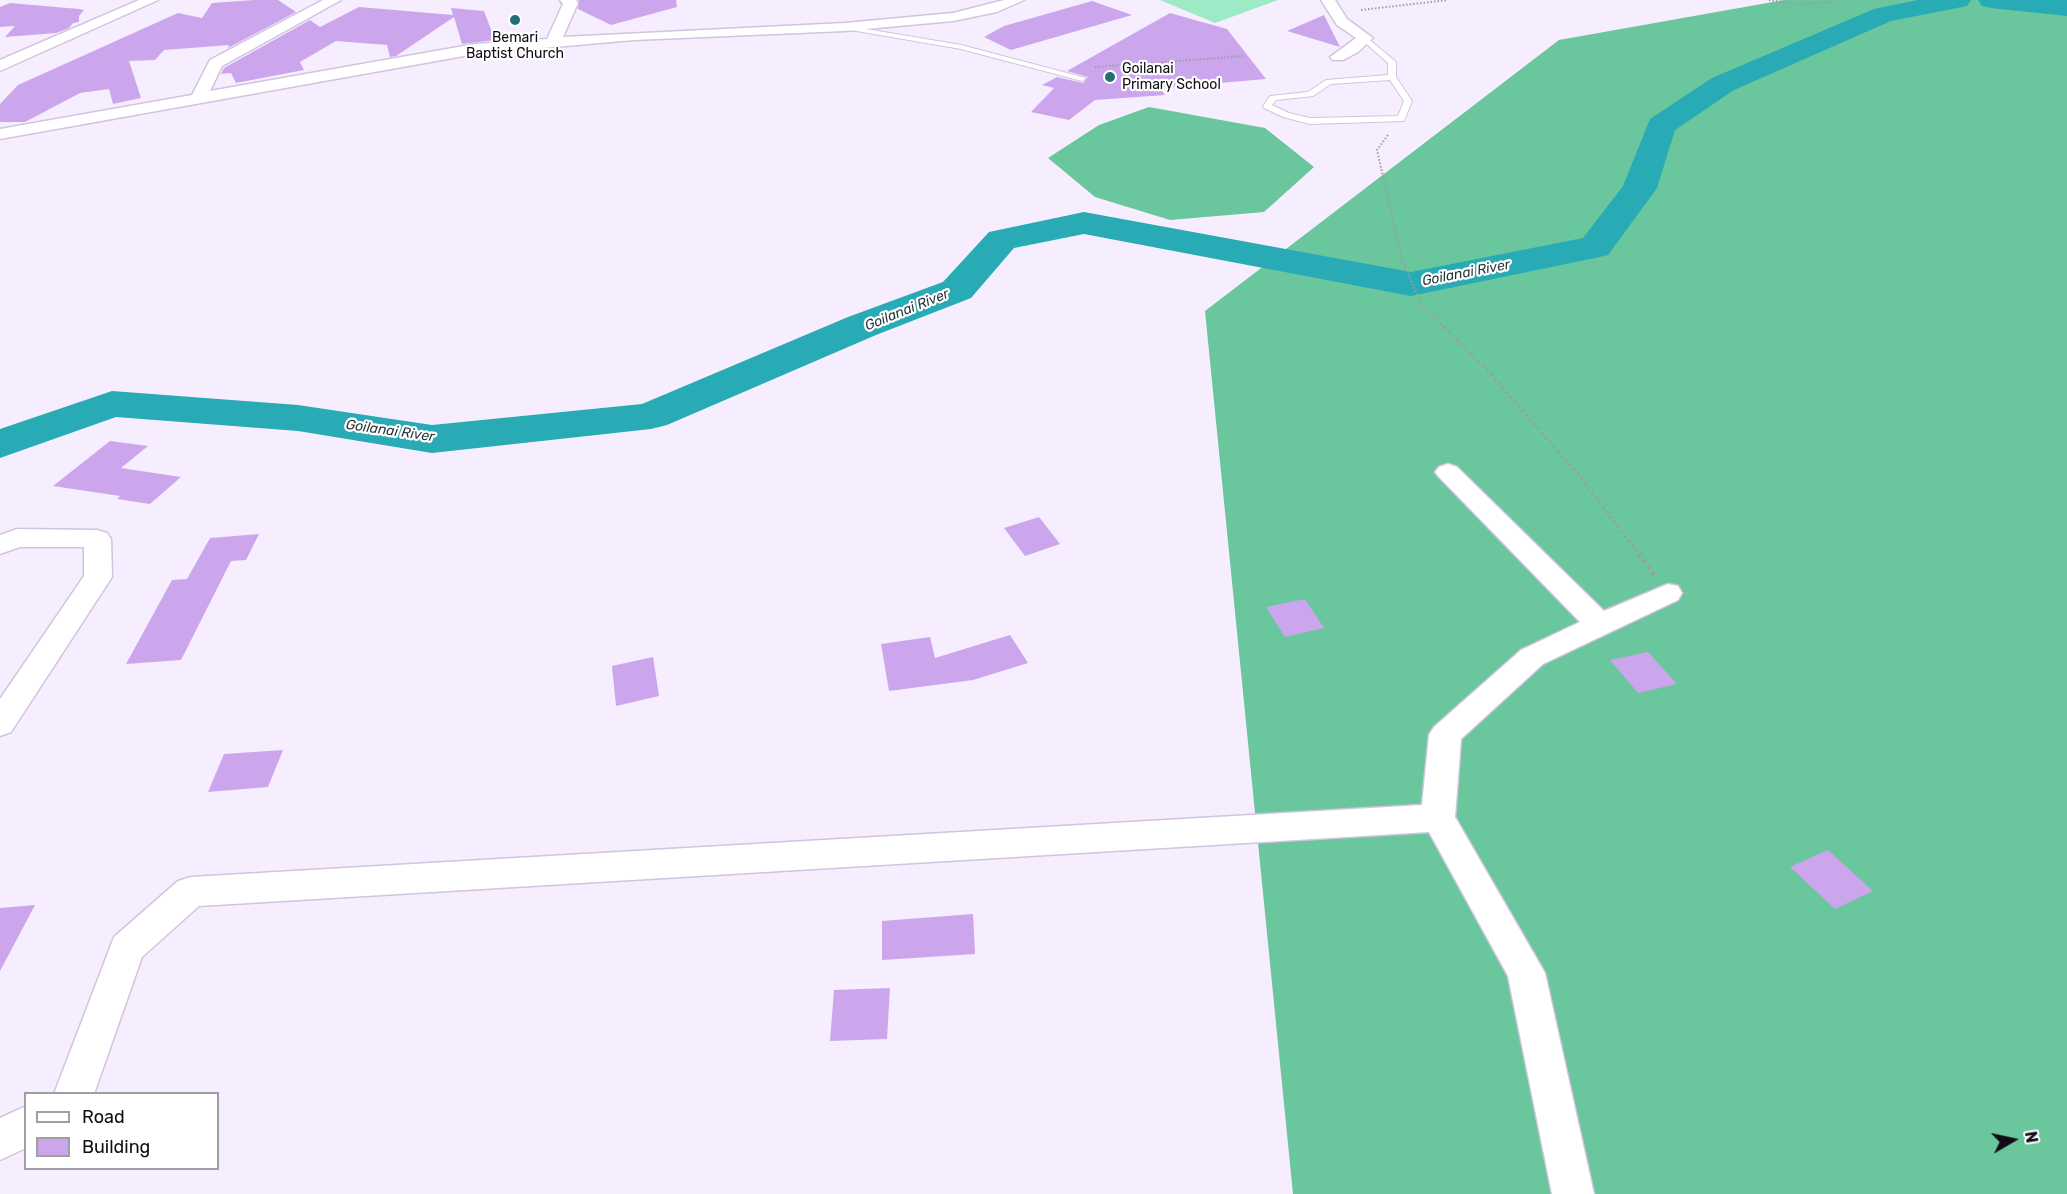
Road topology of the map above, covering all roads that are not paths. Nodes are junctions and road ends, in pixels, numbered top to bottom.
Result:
1 (151, 0) edge
2 (334, 0) edge
3 (567, 0) edge
4 (1017, 0) edge
5 (1332, 7) edge
6 (845, 27) junction
7 (1365, 38) junction
8 (553, 42) junction
9 (1338, 57) dead end
10 (4, 61) edge
11 (1392, 77) junction
12 (1082, 78) dead end
13 (199, 98) junction
14 (0, 134) edge
15 (1448, 472) dead end
16 (0, 544) edge
17 (1668, 593) road end
18 (1600, 625) junction
19 (0, 724) edge
20 (1438, 818) junction
21 (75, 1092) edge
22 (24, 1127) edge
23 (0, 1140) edge
24 (1573, 1194) edge

1 - 10 street
2 - 13 street
3 - 8 street
4 - 6 street
5 - 7 street
6 - 8 street
6 - 12 lane
7 - 9 street
7 - 11 lane
8 - 13 street
11 - 11 lane
13 - 14 street
15 - 18 street
16 - 19 street
17 - 18 street
18 - 20 street
20 - 21 street
20 - 24 street
22 - 23 street

